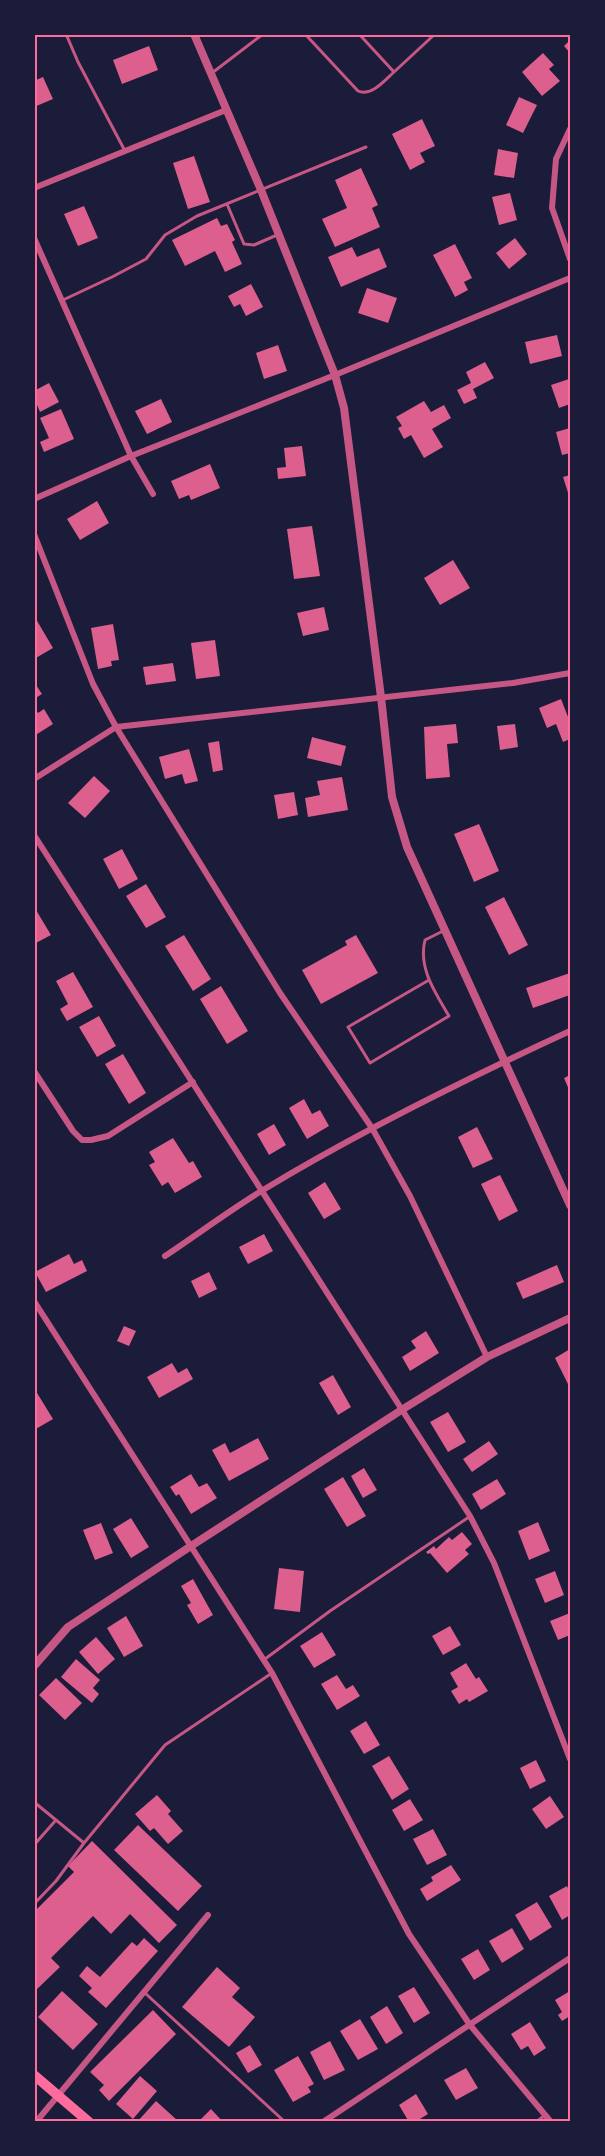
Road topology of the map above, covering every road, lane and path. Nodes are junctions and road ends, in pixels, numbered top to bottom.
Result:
1 (66, 34) edge
2 (194, 34) edge
3 (263, 34) edge
4 (304, 34) edge
5 (359, 34) edge
6 (435, 34) edge
7 (394, 72) junction
8 (210, 74) junction
9 (226, 110) junction
10 (570, 129) edge
11 (366, 147) dead end
12 (125, 151) junction
13 (34, 188) edge
14 (261, 189) junction
15 (227, 204) junction
16 (279, 234) junction
17 (34, 238) edge
18 (570, 259) edge
19 (570, 278) edge
20 (62, 300) junction
21 (335, 375) junction
22 (131, 456) junction
23 (153, 494) dead end
24 (34, 499) edge
25 (34, 534) edge
26 (570, 673) edge
27 (381, 697) junction
28 (116, 727) junction
29 (34, 779) edge
30 (34, 835) edge
31 (445, 930) junction
32 (429, 980) junction
33 (570, 1031) edge
34 (505, 1061) junction
35 (34, 1071) edge
36 (193, 1082) junction
37 (372, 1128) junction
38 (262, 1190) junction
39 (570, 1205) edge
40 (165, 1256) dead end
41 (34, 1301) edge
42 (570, 1318) edge
43 (487, 1358) junction
44 (403, 1409) junction
45 (470, 1516) junction
46 (191, 1546) junction
47 (264, 1660) junction
48 (34, 1666) edge
49 (272, 1673) junction
50 (570, 1759) edge
51 (34, 1802) edge
52 (56, 1820) junction
53 (84, 1843) junction
54 (34, 1845) edge
55 (34, 1904) edge
56 (208, 1915) dead end
57 (570, 1958) edge
58 (143, 1992) junction
59 (470, 2025) junction
60 (34, 2075) edge
61 (57, 2094) junction
62 (544, 2116) junction
63 (36, 2121) edge
64 (89, 2121) edge
65 (285, 2121) edge
66 (323, 2121) edge
67 (536, 2121) edge
68 (551, 2121) edge

1 - 12 lane
2 - 8 street
3 - 8 lane
4 - 7 lane
5 - 7 lane
6 - 7 lane
8 - 9 street
9 - 12 street
9 - 14 street
10 - 18 street
11 - 14 lane
12 - 13 street
14 - 15 lane
14 - 16 street
15 - 16 lane
15 - 20 lane
16 - 21 street
17 - 20 street
19 - 21 street
20 - 22 street
21 - 22 street
21 - 27 street
22 - 23 street
22 - 24 street
25 - 28 street
26 - 27 street
27 - 28 street
27 - 31 street
28 - 29 street
28 - 37 street
30 - 36 street
31 - 32 lane
31 - 34 street
32 - 32 lane
33 - 34 street
34 - 37 street
34 - 39 street
35 - 36 street
36 - 38 street
37 - 38 street
37 - 43 street
38 - 40 street
38 - 44 street
41 - 46 street
42 - 43 street
43 - 44 street
44 - 45 street
44 - 46 street
45 - 47 lane
45 - 50 street
46 - 47 street
46 - 48 street
47 - 49 street
49 - 53 lane
49 - 59 street
51 - 52 lane
52 - 53 lane
52 - 54 lane
53 - 55 lane
56 - 58 street
57 - 59 street
58 - 61 street
58 - 65 lane
59 - 62 street
59 - 66 street
60 - 61 main road
61 - 63 street
61 - 64 main road
62 - 67 lane
62 - 68 street

